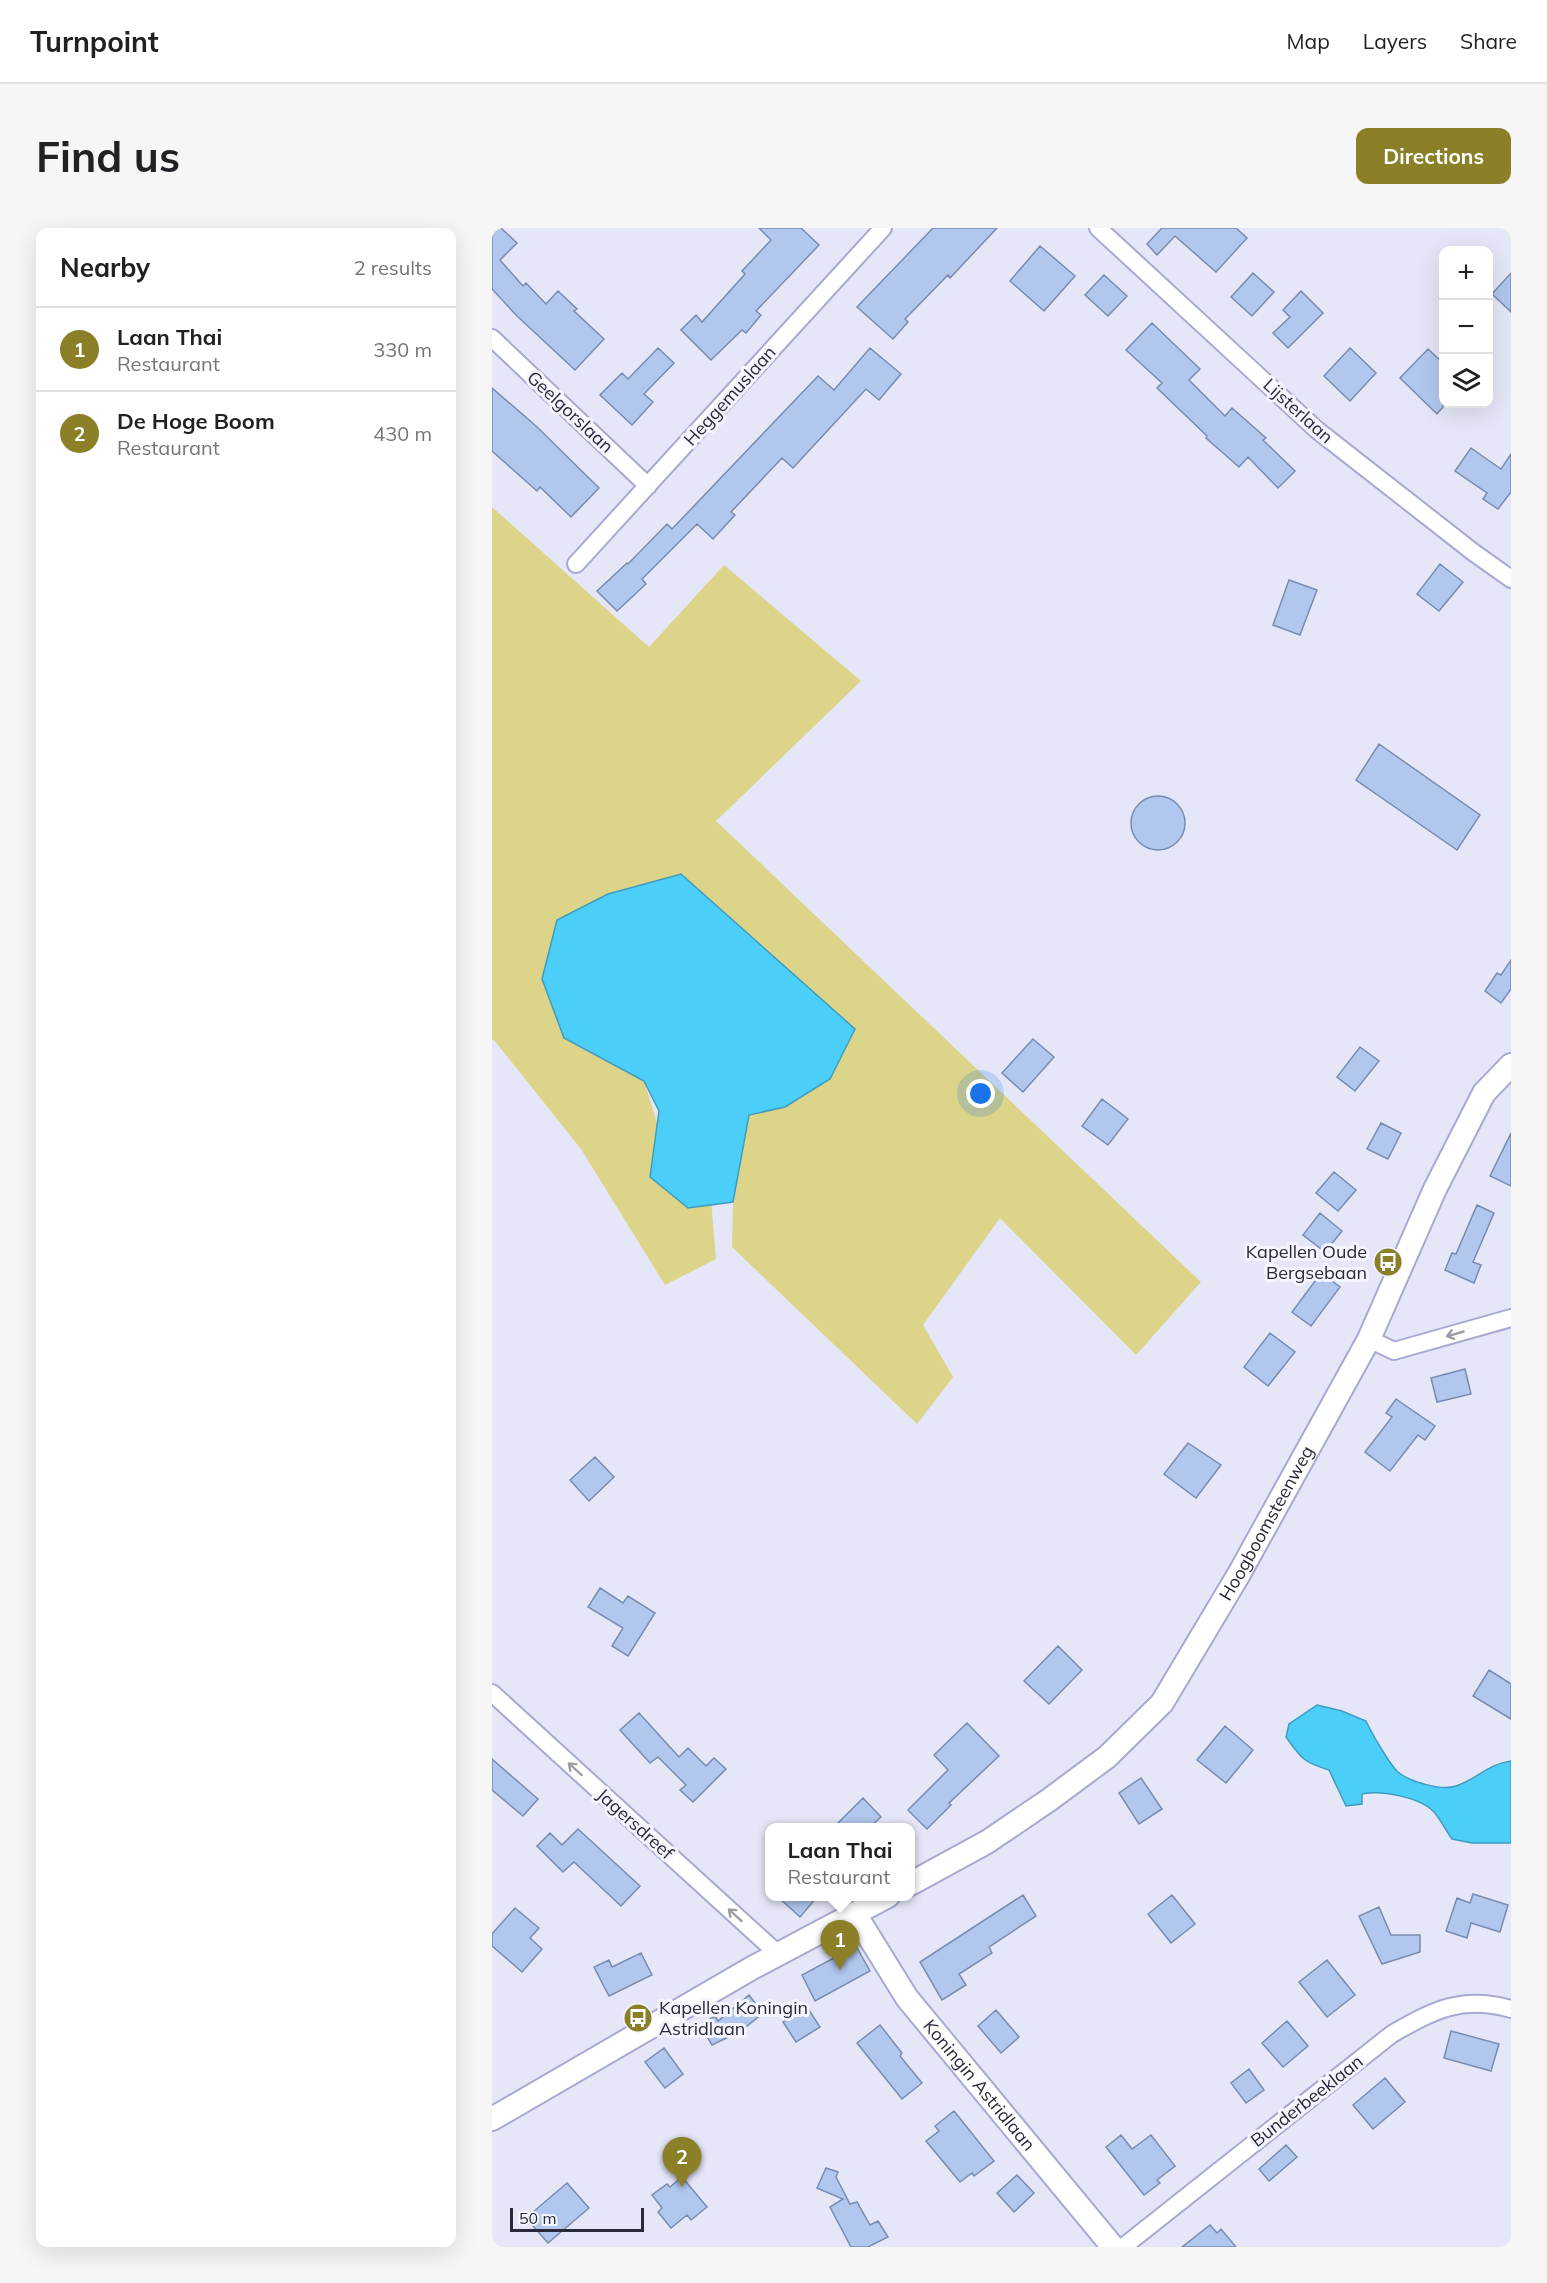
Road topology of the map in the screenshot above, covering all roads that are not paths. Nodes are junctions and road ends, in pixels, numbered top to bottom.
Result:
1 (883, 228) edge
2 (1098, 228) edge
3 (492, 338) edge
4 (648, 486) junction
5 (576, 564) dead end
6 (1511, 579) edge
7 (1511, 1065) edge
8 (1511, 1318) edge
9 (1369, 1340) junction
10 (492, 1693) edge
11 (915, 1881) edge
12 (879, 1901) edge
13 (855, 1914) junction
14 (778, 1954) junction
15 (1511, 2009) edge
16 (492, 2119) edge
17 (1113, 2247) edge
18 (1123, 2247) edge

1 - 4 street, Heggemuslaan
2 - 6 street, Lijsterlaan
3 - 4 street, Geelgorslaan
4 - 5 street, Heggemuslaan
7 - 9 street, Hoogboomsteenweg
8 -> 9 street
9 - 11 street, Hoogboomsteenweg
14 -> 10 street, Jagersdreef
12 - 13 street
13 - 14 street
13 - 17 street, Koningin Astridlaan
14 - 16 street
15 - 18 street, Bunderbeeklaan

